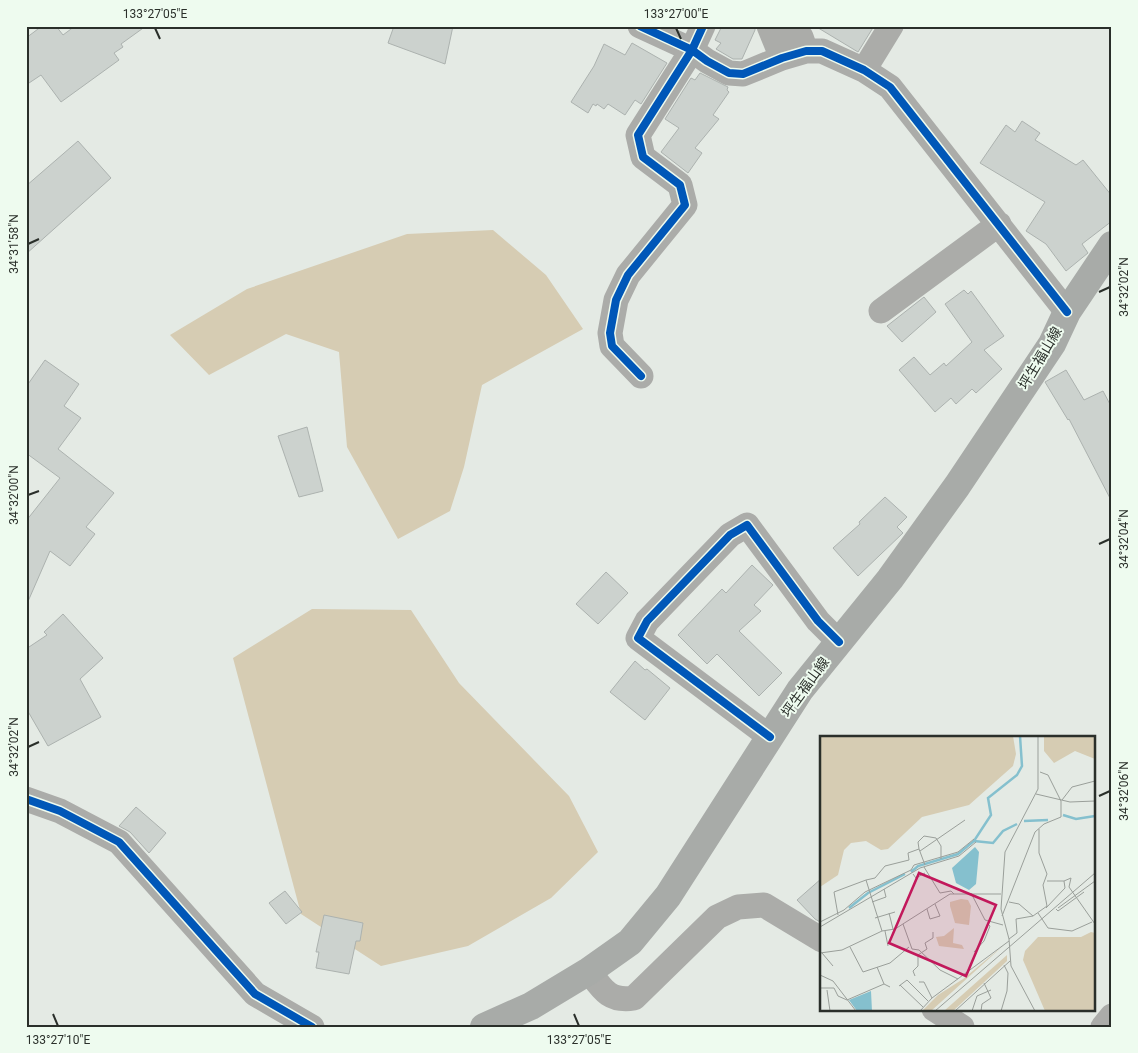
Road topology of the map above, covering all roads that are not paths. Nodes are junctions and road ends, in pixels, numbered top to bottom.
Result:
1 (640, 26) edge
2 (703, 26) edge
3 (769, 26) edge
4 (791, 26) edge
5 (891, 26) edge
6 (692, 50) junction
7 (806, 51) junction
8 (782, 58) junction
9 (864, 70) junction
10 (999, 224) junction
11 (1112, 245) edge
12 (881, 312) dead end
13 (1067, 312) junction
14 (641, 376) dead end
15 (839, 642) junction
16 (770, 737) junction
17 (26, 785) edge
18 (26, 799) edge
19 (60, 811) junction
20 (820, 939) edge
21 (589, 971) junction
22 (936, 1010) edge
23 (1112, 1016) edge
24 (312, 1027) edge
25 (484, 1027) edge
26 (962, 1027) edge
27 (1103, 1027) edge

1 - 6 street
2 - 6 street
3 - 8 street
4 - 7 street
5 - 9 street
6 - 8 street
6 - 14 street
7 - 8 street
7 - 9 street
9 - 10 street
10 - 12 street
10 - 13 street
11 - 13 main road, 坪生福山線
13 - 15 main road, 坪生福山線
15 - 16 main road, 坪生福山線
15 - 16 street
16 - 21 main road, 坪生福山線
17 - 19 street
18 - 19 street
19 - 24 street
20 - 21 street
21 - 25 main road, 坪生福山線
22 - 26 street
23 - 27 street

